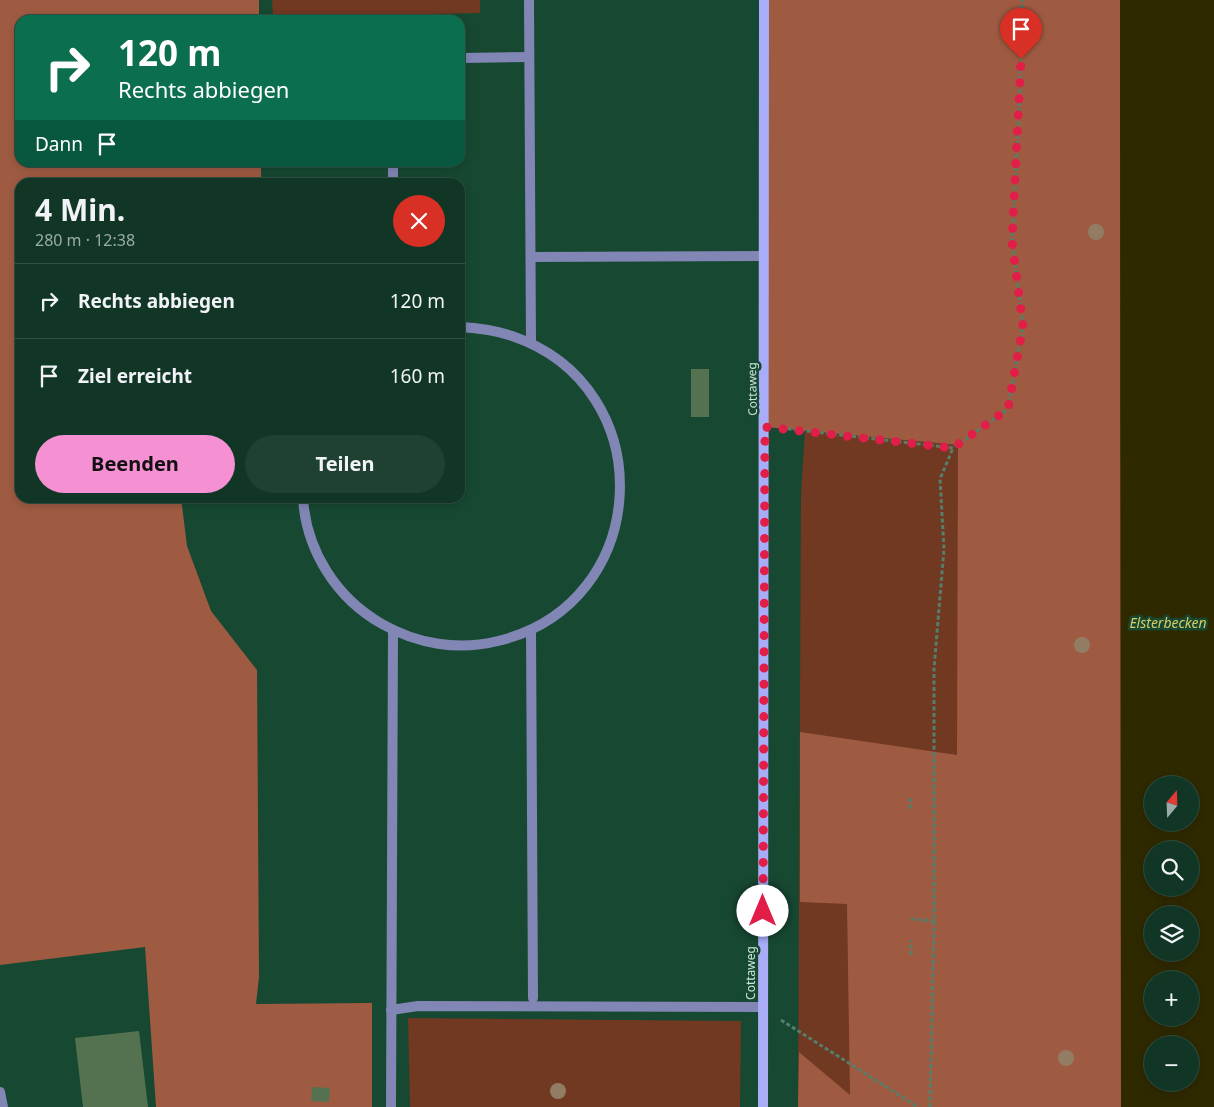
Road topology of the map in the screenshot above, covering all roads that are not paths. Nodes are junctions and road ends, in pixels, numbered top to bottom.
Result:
1 (529, 0) edge
2 (764, 0) edge
3 (528, 57) junction
4 (465, 58) edge
5 (763, 256) junction
6 (531, 257) junction
7 (465, 328) edge
8 (531, 344) junction
9 (304, 503) edge
10 (392, 630) junction
11 (531, 630) junction
12 (533, 998) dead end
13 (762, 1008) junction
14 (391, 1010) junction
15 (0, 1092) edge
16 (3, 1107) edge
17 (391, 1107) edge
18 (763, 1107) edge

1 - 3 lane
2 - 5 street, Cottaweg
3 - 4 lane
3 - 6 lane
5 - 6 lane
5 - 13 street, Cottaweg
6 - 8 lane
7 - 8 lane
8 - 11 lane
9 - 10 lane
10 - 11 lane
10 - 14 lane
11 - 12 lane
13 - 14 lane
13 - 18 street, Cottaweg
14 - 17 lane
15 - 16 lane

